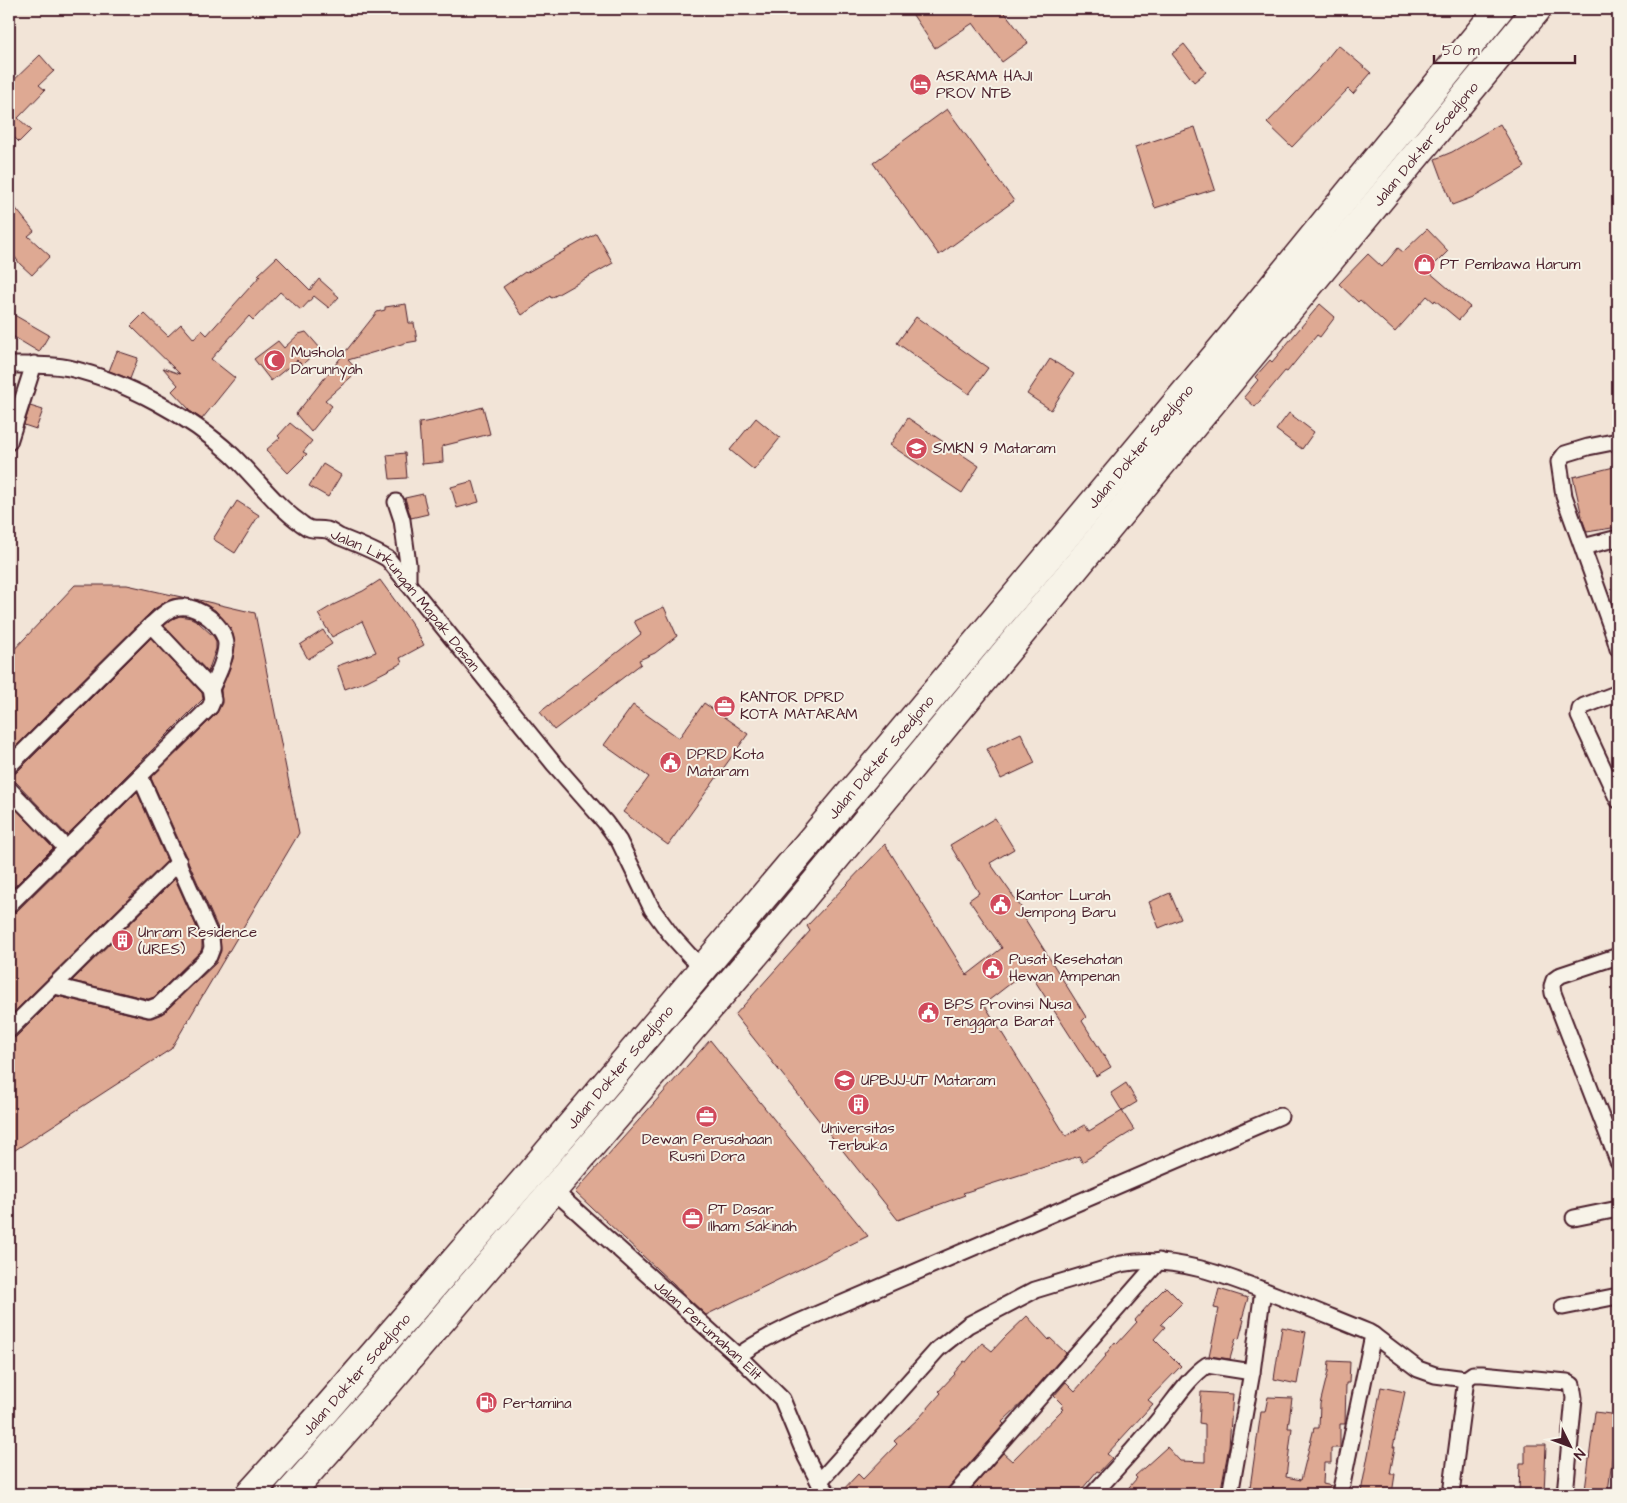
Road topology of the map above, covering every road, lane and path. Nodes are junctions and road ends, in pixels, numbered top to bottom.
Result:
1 (1500, 9) edge
2 (1536, 9) edge
3 (34, 364) junction
4 (9, 366) edge
5 (1618, 441) edge
6 (9, 442) edge
7 (396, 502) dead end
8 (1618, 538) edge
9 (1583, 547) junction
10 (408, 584) junction
11 (150, 626) junction
12 (1616, 634) edge
13 (1618, 649) edge
14 (211, 689) junction
15 (1618, 693) edge
16 (9, 766) edge
17 (140, 776) junction
18 (9, 790) edge
19 (1618, 800) edge
20 (67, 849) junction
21 (178, 862) junction
22 (9, 905) edge
23 (1618, 956) edge
24 (704, 968) junction
25 (54, 986) junction
26 (9, 1030) edge
27 (1280, 1116) dead end
28 (1618, 1161) edge
29 (553, 1190) junction
30 (1618, 1209) edge
31 (1574, 1218) dead end
32 (1158, 1261) junction
33 (1263, 1290) junction
34 (1618, 1296) edge
35 (1563, 1306) dead end
36 (1373, 1336) junction
37 (738, 1356) junction
38 (1252, 1372) junction
39 (1466, 1379) junction
40 (323, 1414) junction
41 (344, 1432) junction
42 (819, 1482) junction
43 (250, 1494) edge
44 (289, 1494) edge
45 (829, 1494) edge
46 (955, 1494) edge
47 (1094, 1494) edge
48 (1229, 1494) edge
49 (1340, 1494) edge
50 (1451, 1494) edge
51 (1565, 1494) edge

1 - 24 highway, Jalan Dokter Soedjono
2 - 29 highway, Jalan Dokter Soedjono
3 - 4 street, Jalan Linkungan Mapak Dasan
3 - 6 street
3 - 10 street, Jalan Linkungan Mapak Dasan
5 - 9 street
7 - 10 street
8 - 9 street
9 - 12 street
10 - 24 street, Jalan Linkungan Mapak Dasan
11 - 14 street
11 - 14 street
11 - 16 street
12 - 13 street
14 - 17 street
15 - 19 street
17 - 20 street
17 - 21 street
18 - 20 street
20 - 22 street
21 - 25 street
21 - 25 street
23 - 28 street
24 - 40 highway, Jalan Dokter Soedjono
25 - 26 street
27 - 37 street
29 - 37 street, Jalan Perumahan Elit
29 - 41 highway, Jalan Dokter Soedjono
30 - 31 street
32 - 33 street
32 - 42 street
32 - 46 street
33 - 36 street
33 - 38 street
34 - 35 street
36 - 39 street
36 - 49 street
37 - 42 street, Jalan Perumahan Elit
38 - 47 street
38 - 48 street
39 - 50 street
39 - 51 street
40 - 41 highway
40 - 43 highway, Jalan Dokter Soedjono
41 - 44 highway, Jalan Dokter Soedjono
42 - 45 street, Jalan Perumahan Elit

